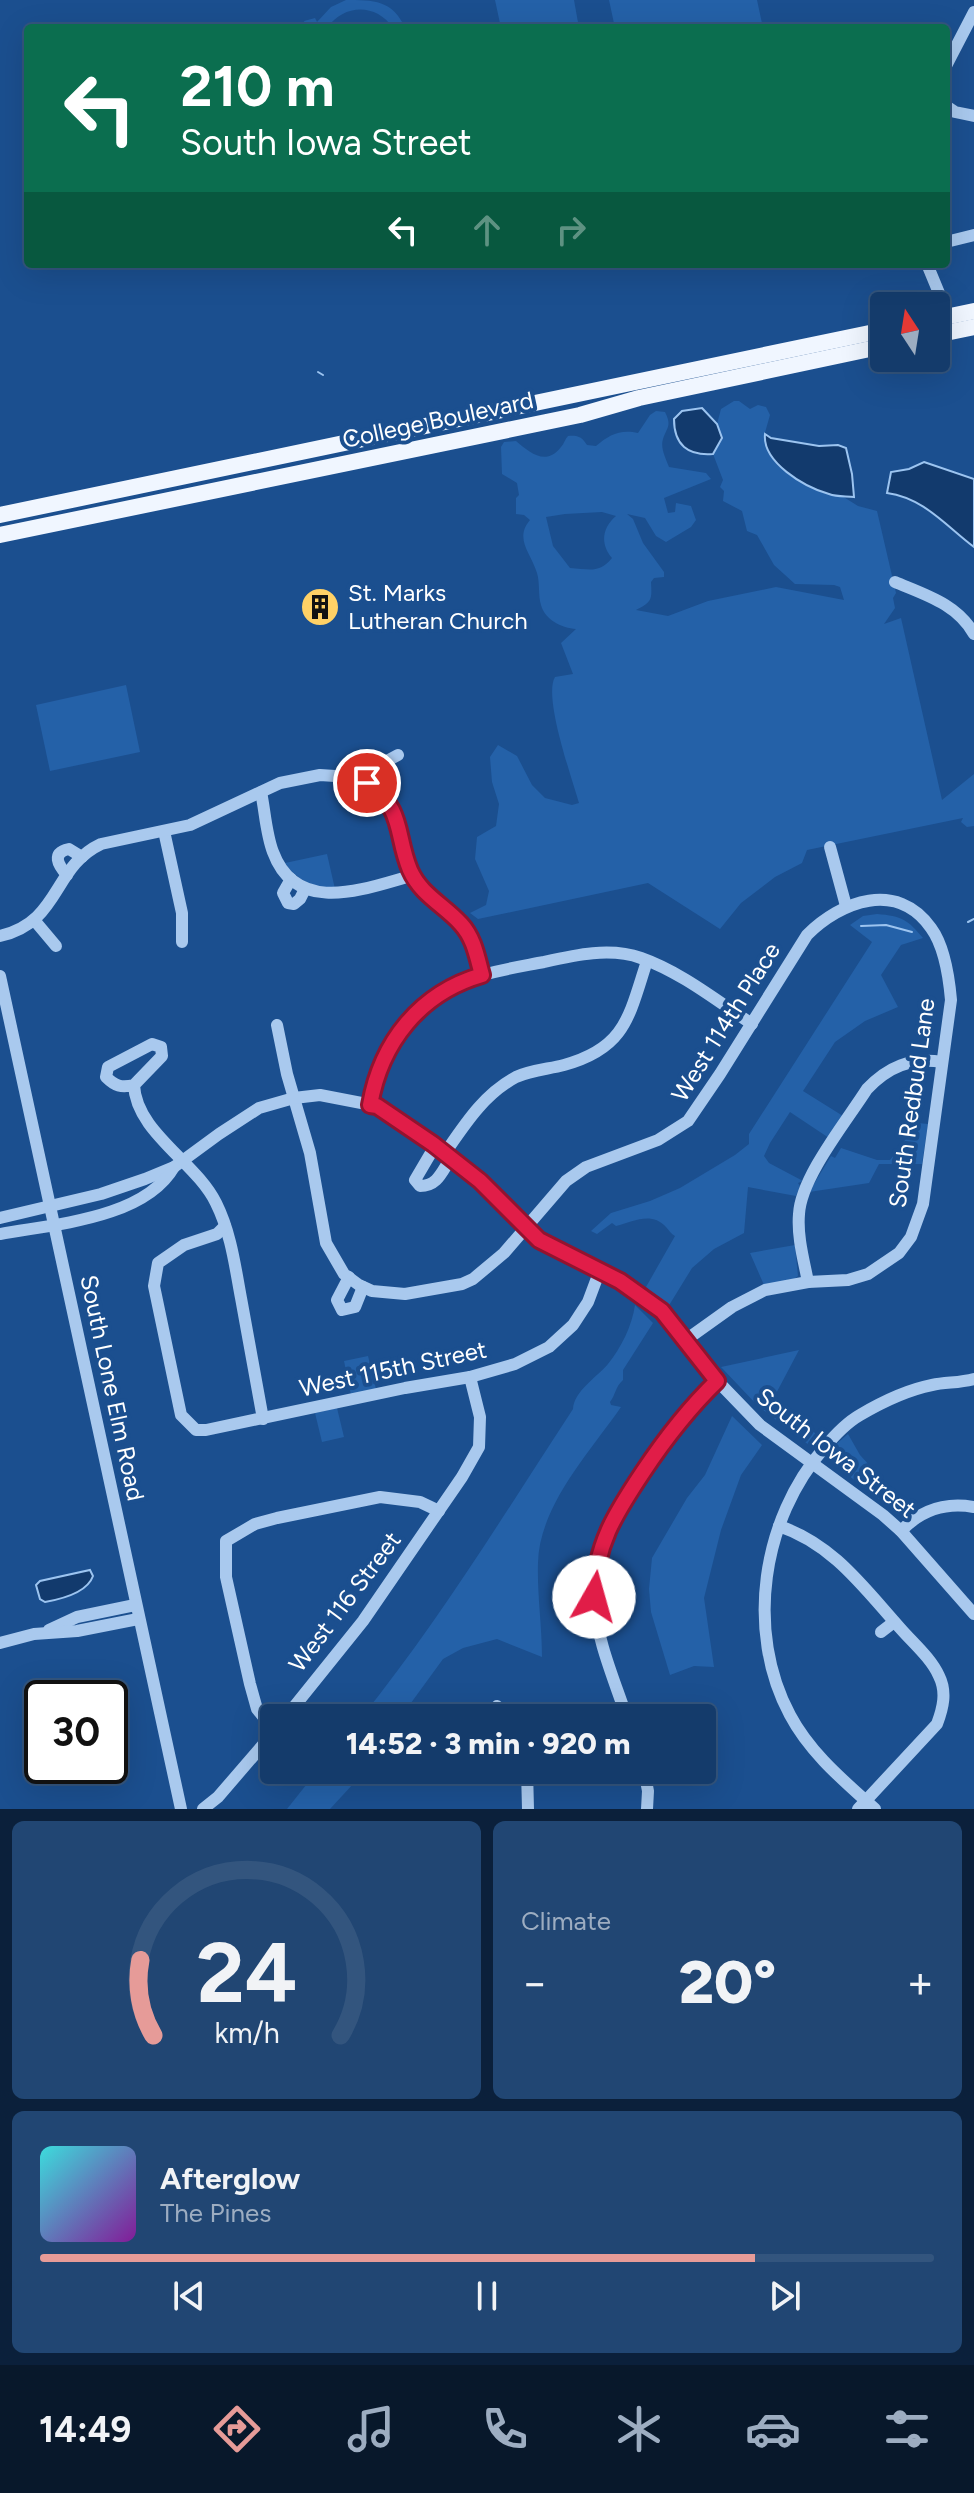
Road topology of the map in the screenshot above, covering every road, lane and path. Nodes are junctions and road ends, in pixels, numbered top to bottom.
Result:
1 (974, 12) edge
2 (950, 58) edge
3 (950, 109) edge
4 (974, 116) edge
5 (974, 235) edge
6 (950, 241) edge
7 (929, 268) edge
8 (939, 292) edge
9 (974, 311) edge
10 (950, 322) edge
11 (950, 326) edge
12 (974, 327) edge
13 (870, 333) edge
14 (870, 349) edge
15 (0, 515) edge
16 (0, 535) edge
17 (895, 582) dead end
18 (974, 634) edge
19 (398, 755) dead end
20 (367, 783) junction
21 (261, 792) junction
22 (164, 831) junction
23 (830, 847) dead end
24 (82, 857) junction
25 (67, 875) junction
26 (414, 875) junction
27 (291, 879) junction
28 (305, 889) junction
29 (846, 906) junction
30 (35, 921) junction
31 (0, 936) edge
32 (182, 942) dead end
33 (56, 946) dead end
34 (647, 961) junction
35 (482, 975) junction
36 (0, 976) edge
37 (403, 1002) dead end
38 (414, 1013) junction
39 (752, 1024) junction
40 (277, 1025) dead end
41 (942, 1062) junction
42 (134, 1085) junction
43 (294, 1098) junction
44 (370, 1105) junction
45 (444, 1152) junction
46 (179, 1164) junction
47 (51, 1206) junction
48 (0, 1218) edge
49 (55, 1224) junction
50 (225, 1226) junction
51 (523, 1230) junction
52 (0, 1234) edge
53 (600, 1270) junction
54 (349, 1277) junction
55 (808, 1282) junction
56 (363, 1287) junction
57 (683, 1342) junction
58 (470, 1377) junction
59 (974, 1379) edge
60 (717, 1381) junction
61 (263, 1419) junction
62 (812, 1462) junction
63 (974, 1507) edge
64 (439, 1511) junction
65 (779, 1526) junction
66 (901, 1531) junction
67 (135, 1605) junction
68 (974, 1614) edge
69 (138, 1619) junction
70 (894, 1622) junction
71 (881, 1632) dead end
72 (42, 1633) junction
73 (0, 1643) edge
74 (296, 1704) edge
75 (622, 1704) edge
76 (260, 1713) edge
77 (260, 1748) edge
78 (527, 1784) edge
79 (647, 1784) edge
80 (866, 1806) edge
81 (181, 1809) edge
82 (203, 1809) edge
83 (528, 1809) edge
84 (647, 1809) edge

1 - 2 street
3 - 4 street
5 - 6 street
7 - 8 street
9 - 10 main road
11 - 12 main road
13 - 15 main road, College Boulevard
14 - 16 main road, College Boulevard
17 - 18 street
19 - 20 street
20 - 21 street
20 - 26 street
21 - 22 street
21 - 27 street
22 - 24 street
22 - 32 street
23 - 29 street
24 - 25 street
24 - 25 street
25 - 30 street
26 - 28 street
26 - 35 street
27 - 28 street
27 - 28 street
29 - 39 street, West 114th Place
29 - 41 street, South Redbud Lane
30 - 31 street
30 - 33 street
34 - 35 street
34 - 39 street
34 - 45 street
35 - 38 street
36 - 47 street, South Lone Elm Road
37 - 38 street
38 - 44 street
39 - 51 street, West 114th Place
40 - 43 street
41 - 55 street
41 - 55 street, South Redbud Lane
42 - 42 street
42 - 46 street
43 - 44 street, South Iowa Street
43 - 46 street, South Iowa Street
43 - 54 street
44 - 45 street, South Iowa Street
45 - 51 street, South Iowa Street
46 - 47 street
46 - 49 street
46 - 50 street
47 - 48 street
47 - 49 street, South Lone Elm Road
49 - 52 street
49 - 67 street, South Lone Elm Road
50 - 61 street
50 - 61 street, West 115th Street
51 - 53 street, South Iowa Street
51 - 56 street, West 114th Place
53 - 57 street, South Iowa Street
53 - 58 street, West 115th Street
54 - 56 street
54 - 56 street
55 - 57 street
57 - 60 street, South Iowa Street
58 - 61 street, West 115th Street
58 - 64 street, West 116 Street
59 - 62 street
60 - 62 street, South Iowa Street
60 - 75 street
62 - 65 street
62 - 66 street, South Iowa Street
63 - 66 street
64 - 74 street, West 116 Street
64 - 76 street
65 - 70 street
65 - 80 street
66 - 68 street, South Iowa Street
67 - 69 street, South Lone Elm Road
67 - 72 street
69 - 72 street
69 - 81 street, South Lone Elm Road
70 - 71 street
70 - 80 street
72 - 73 street
77 - 82 street
78 - 83 street
79 - 84 street

